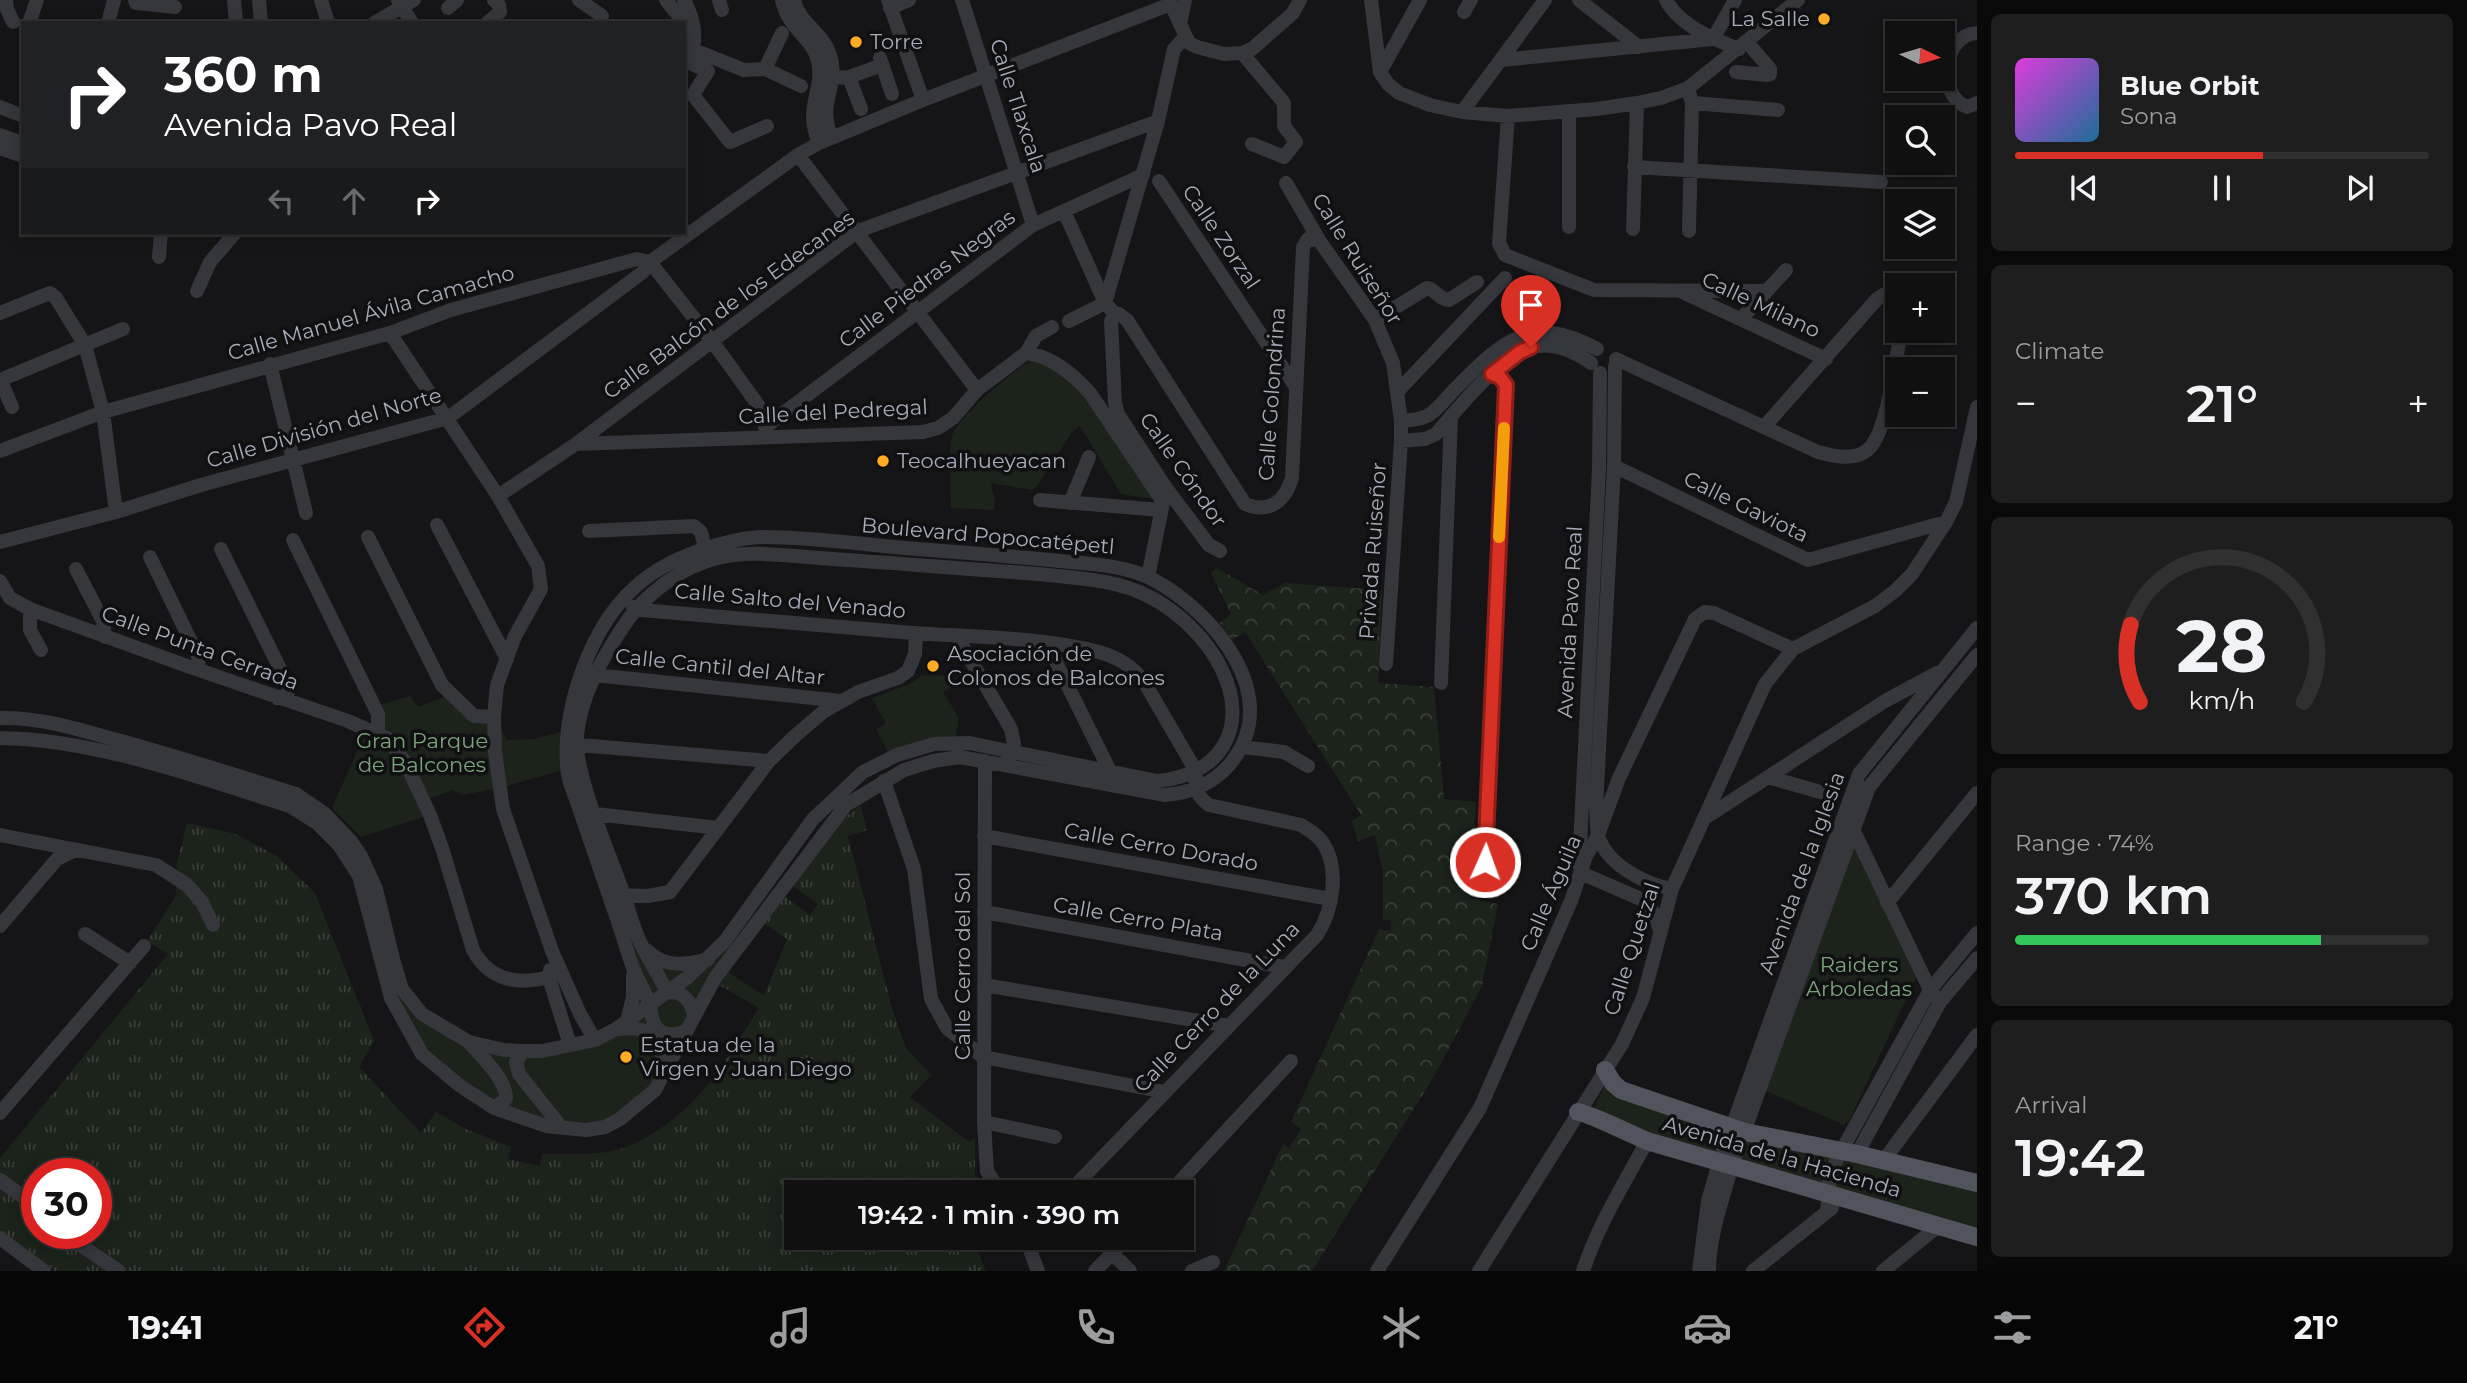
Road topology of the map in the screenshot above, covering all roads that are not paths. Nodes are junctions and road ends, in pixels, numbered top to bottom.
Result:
1 (6, 0) edge
2 (37, 0) edge
3 (114, 0) edge
4 (135, 0) edge
5 (234, 0) edge
6 (259, 0) edge
7 (321, 0) edge
8 (495, 0) edge
9 (579, 0) edge
10 (666, 0) edge
11 (684, 0) edge
12 (782, 0) edge
13 (794, 0) edge
14 (909, 0) edge
15 (962, 0) edge
16 (1300, 0) edge
17 (1371, 0) edge
18 (1420, 0) edge
19 (1545, 0) edge
20 (1579, 0) edge
21 (1666, 0) edge
22 (1735, 0) edge
23 (1798, 0) edge
24 (1175, 1) edge
25 (405, 2) edge
26 (889, 4) edge
27 (175, 7) dead end
28 (602, 16) dead end
29 (30, 21) edge
30 (109, 21) edge
31 (236, 21) edge
32 (261, 21) edge
33 (327, 21) edge
34 (377, 21) edge
35 (411, 21) edge
36 (489, 21) edge
37 (680, 21) edge
38 (15, 23) edge
39 (1182, 30) junction
40 (782, 33) dead end
41 (1977, 33) edge
42 (1713, 39) junction
43 (1743, 45) junction
44 (1639, 47) junction
45 (1242, 53) junction
46 (688, 56) edge
47 (1502, 60) junction
48 (765, 69) junction
49 (1380, 72) junction
50 (1736, 72) dead end
51 (986, 76) junction
52 (849, 77) junction
53 (832, 78) junction
54 (801, 86) dead end
55 (1688, 88) junction
56 (892, 94) dead end
57 (923, 100) junction
58 (819, 102) junction
59 (1637, 103) junction
60 (1692, 103) junction
61 (1977, 103) edge
62 (0, 107) edge
63 (861, 109) dead end
64 (1778, 110) dead end
65 (1569, 111) junction
66 (1462, 112) junction
67 (21, 115) edge
68 (1508, 116) junction
69 (1158, 121) junction
70 (767, 126) dead end
71 (0, 135) edge
72 (826, 140) junction
73 (21, 143) edge
74 (1252, 144) dead end
75 (0, 148) edge
76 (21, 155) edge
77 (798, 155) junction
78 (1634, 167) junction
79 (1690, 169) junction
80 (1018, 171) junction
81 (1143, 175) junction
82 (1159, 181) dead end
83 (1881, 182) dead end
84 (1286, 183) dead end
85 (1064, 211) junction
86 (1034, 225) junction
87 (1569, 227) dead end
88 (1633, 229) dead end
89 (858, 231) junction
90 (1689, 231) dead end
91 (161, 235) edge
92 (232, 235) edge
93 (1319, 240) junction
94 (159, 257) dead end
95 (650, 262) junction
96 (1786, 270) dead end
97 (1505, 278) dead end
98 (1477, 282) dead end
99 (1678, 290) junction
100 (197, 291) dead end
101 (1766, 291) junction
102 (1885, 295) edge
103 (1, 309) edge
104 (1110, 309) junction
105 (917, 311) junction
106 (1741, 318) junction
107 (1375, 320) junction
108 (1069, 321) dead end
109 (1052, 327) dead end
110 (123, 328) dead end
111 (390, 332) junction
112 (712, 341) junction
113 (1899, 343) edge
114 (85, 345) junction
115 (1026, 353) junction
116 (1826, 359) junction
117 (1596, 361) junction
118 (1616, 363) junction
119 (270, 364) junction
120 (1492, 374) junction
121 (0, 379) edge
122 (1295, 386) junction
123 (977, 390) junction
124 (1398, 391) junction
125 (12, 407) dead end
126 (1977, 407) edge
127 (1116, 409) joint
128 (103, 412) junction
129 (1451, 417) junction
130 (448, 418) junction
131 (1401, 421) junction
132 (771, 423) junction
133 (1764, 428) junction
134 (749, 438) junction
135 (1401, 441) junction
136 (576, 444) junction
137 (0, 451) edge
138 (1089, 457) dead end
139 (292, 460) junction
140 (1614, 466) junction
141 (499, 495) junction
142 (1040, 500) dead end
143 (1163, 500) junction
144 (1070, 503) junction
145 (116, 512) junction
146 (306, 513) dead end
147 (1946, 522) junction
148 (437, 525) dead end
149 (589, 531) dead end
150 (368, 537) dead end
151 (293, 540) dead end
152 (0, 542) edge
153 (705, 548) junction
154 (221, 549) dead end
155 (1220, 551) dead end
156 (150, 557) dead end
157 (76, 569) dead end
158 (1097, 573) junction
159 (0, 581) edge
160 (1154, 581) junction
161 (5, 598) edge
162 (1152, 598) junction
163 (624, 599) junction
164 (30, 609) junction
165 (635, 609) junction
166 (1977, 628) edge
167 (916, 633) junction
168 (956, 635) junction
169 (106, 637) junction
170 (1048, 644) junction
171 (1793, 649) junction
172 (41, 650) dead end
173 (1977, 655) edge
174 (507, 659) junction
175 (1387, 664) dead end
176 (190, 667) junction
177 (1944, 669) junction
178 (594, 675) junction
179 (1957, 680) junction
180 (1441, 683) dead end
181 (276, 698) junction
182 (841, 701) junction
183 (1885, 701) junction
184 (1, 714) edge
185 (494, 717) junction
186 (25, 719) junction
187 (1904, 720) junction
188 (378, 734) junction
189 (2, 738) edge
190 (25, 740) junction
191 (573, 744) junction
192 (1242, 747) junction
193 (963, 750) junction
194 (1007, 758) junction
195 (769, 761) junction
196 (985, 761) junction
197 (1308, 766) dead end
198 (1110, 771) junction
199 (1196, 771) junction
200 (1768, 777) junction
201 (1858, 777) junction
202 (884, 781) junction
203 (1195, 789) junction
204 (1868, 790) junction
205 (1977, 793) edge
206 (1835, 796) dead end
207 (1848, 804) junction
208 (595, 814) junction
209 (1704, 819) junction
210 (718, 828) junction
211 (1852, 830) junction
212 (0, 835) edge
213 (1598, 835) junction
214 (984, 836) junction
215 (76, 850) junction
216 (1581, 873) junction
217 (1484, 887) dead end
218 (1672, 889) junction
219 (609, 895) junction
220 (624, 895) junction
221 (1330, 900) junction
222 (1887, 903) junction
223 (984, 912) junction
224 (0, 926) edge
225 (213, 926) dead end
226 (1661, 933) junction
227 (1977, 933) edge
228 (85, 934) dead end
229 (640, 942) junction
230 (144, 946) dead end
231 (1977, 958) edge
232 (709, 959) junction
233 (130, 963) junction
234 (633, 967) junction
235 (1284, 967) junction
236 (1949, 967) junction
237 (554, 976) junction
238 (1956, 983) junction
239 (984, 985) junction
240 (1930, 990) junction
241 (667, 992) junction
242 (1940, 1002) junction
243 (650, 1006) junction
244 (694, 1016) junction
245 (622, 1025) junction
246 (1228, 1026) junction
247 (686, 1031) junction
248 (1977, 1035) edge
249 (595, 1040) junction
250 (469, 1042) junction
251 (570, 1045) junction
252 (523, 1051) junction
253 (983, 1056) junction
254 (1291, 1060) dead end
255 (1605, 1070) junction
256 (665, 1073) junction
257 (1165, 1092) junction
258 (494, 1108) junction
259 (0, 1113) edge
260 (1576, 1114) junction
261 (984, 1122) junction
262 (562, 1128) junction
263 (1738, 1130) junction
264 (1055, 1137) dead end
265 (1647, 1141) junction
266 (1850, 1152) junction
267 (1884, 1160) junction
268 (1726, 1164) junction
269 (1974, 1177) edge
270 (0, 1180) edge
271 (993, 1180) edge
272 (1081, 1180) edge
273 (1181, 1180) edge
274 (21, 1195) edge
275 (1836, 1195) junction
276 (1937, 1227) junction
277 (1977, 1237) edge
278 (0, 1238) edge
279 (86, 1249) edge
280 (1030, 1250) edge
281 (1117, 1250) edge
282 (1113, 1254) junction
283 (1213, 1262) dead end
284 (44, 1271) edge
285 (119, 1271) edge
286 (1038, 1271) edge
287 (1096, 1271) edge
288 (1130, 1271) edge
289 (1192, 1271) edge
290 (1377, 1271) edge
291 (1479, 1271) edge
292 (1583, 1271) edge
293 (1699, 1271) edge
294 (1709, 1271) edge
295 (1753, 1271) edge
296 (1883, 1271) edge

1 - 38 street
2 - 29 street
3 - 30 street
4 - 27 street
5 - 31 street
6 - 32 street
7 - 33 street
8 - 36 street
9 - 28 street
10 - 37 street
11 - 46 street
12 - 58 street
13 - 53 street
14 - 26 street
15 - 51 street, Calle Tlaxcala
16 - 45 street
17 - 49 street
18 - 49 street
19 - 47 street
20 - 44 street
21 - 42 street
22 - 42 street
23 - 43 street
24 - 39 street
24 - 51 street, Calle División del Norte
25 - 34 street
25 - 35 street
26 - 57 street
39 - 45 street
39 - 69 street
40 - 48 street
41 - 61 street
42 - 43 street
42 - 44 street
43 - 50 street
43 - 55 street
44 - 47 street
45 - 74 street
46 - 48 street
46 - 70 street
47 - 66 street
48 - 54 street
49 - 66 street
51 - 57 street, Calle División del Norte
51 - 80 street, Calle Tlaxcala
52 - 53 street
52 - 56 street
52 - 63 street
53 - 58 street
55 - 59 street
55 - 60 street
57 - 72 street, Calle División del Norte
58 - 72 street
59 - 65 street
59 - 78 street
60 - 64 street
60 - 79 street
62 - 67 street
65 - 68 street
65 - 87 street
66 - 68 street
68 - 99 street, Calle Milano
69 - 80 street, Calle Balcón de los Edecanes
69 - 81 street
71 - 73 street
72 - 77 street, Calle División del Norte
75 - 76 street
77 - 89 street
77 - 95 street, Calle División del Norte
78 - 79 street
78 - 88 street
79 - 83 street
79 - 90 street
80 - 86 street, Calle Tlaxcala
80 - 89 street, Calle Balcón de los Edecanes
81 - 85 street, Calle Piedras Negras
81 - 104 street
82 - 122 street, Calle Zorzal
84 - 93 street, Calle Ruiseñor
85 - 86 street, Calle Piedras Negras
85 - 104 street, Calle Golondrina
86 - 105 street, Calle Piedras Negras
89 - 105 street
89 - 112 street, Calle Balcón de los Edecanes
91 - 94 street
92 - 100 street
93 - 107 street, Calle Ruiseñor
93 - 122 street, Calle Golondrina
95 - 111 street, Calle Manuel Ávila Camacho
95 - 112 street
95 - 130 street, Calle División del Norte
96 - 101 street
97 - 124 street
98 - 107 street
99 - 101 street, Calle Milano
99 - 106 street, Calle Milano
101 - 106 street
102 - 116 street
103 - 114 street
104 - 108 street
104 - 122 street, Calle Golondrina
104 - 127 street, Calle Golondrina
105 - 123 street
105 - 132 street, Calle Piedras Negras
106 - 116 street, Calle Milano
107 - 124 street, Calle Ruiseñor
109 - 115 street, Calle del Pedregal
110 - 114 street
111 - 119 street, Calle Manuel Ávila Camacho
111 - 130 street
112 - 132 street
112 - 136 street, Calle Balcón de los Edecanes
113 - 133 street
114 - 121 street
114 - 128 street
115 - 123 street, Calle del Pedregal
115 - 143 street
116 - 133 street
117 - 118 street
117 - 118 street
117 - 120 street
117 - 131 street
117 - 216 street, Avenida Pavo Real
118 - 133 street
118 - 140 street, Avenida Pavo Real
119 - 128 street, Calle Manuel Ávila Camacho
119 - 139 street
120 - 129 street
120 - 217 street
121 - 125 street
123 - 134 street, Calle del Pedregal
124 - 131 street, Calle Ruiseñor
126 - 147 street
127 - 143 street, Calle Cóndor
128 - 137 street, Calle Manuel Ávila Camacho
128 - 145 street
129 - 135 street
129 - 180 street
130 - 139 street, Calle División del Norte
130 - 141 street
131 - 135 street, Calle Ruiseñor
132 - 134 street, Calle Piedras Negras
134 - 136 street, Calle del Pedregal
135 - 175 street, Privada Ruiseñor
136 - 141 street, Calle Balcón de los Edecanes
138 - 144 street
139 - 145 street, Calle División del Norte
139 - 146 street
140 - 147 street, Calle Gaviota
140 - 213 street, Avenida Pavo Real
141 - 174 street
142 - 144 street
143 - 144 street
143 - 155 street, Calle Cóndor
143 - 160 street
145 - 152 street, Calle División del Norte
147 - 171 street
148 - 174 street
149 - 153 street
150 - 185 street
151 - 188 street
153 - 158 street, Boulevard Popocatépetl
153 - 163 street, Boulevard Popocatépetl
154 - 181 street
156 - 176 street
157 - 169 street
158 - 160 street, Boulevard Popocatépetl
158 - 162 street, Boulevard Popocatépetl
158 - 165 street, Boulevard Popocatépetl
159 - 161 street
160 - 162 street
160 - 192 street, Boulevard Popocatépetl
161 - 164 street, Calle Punta Cerrada
162 - 199 street, Boulevard Popocatépetl
163 - 165 street
163 - 191 street, Boulevard Popocatépetl
164 - 169 street, Calle Punta Cerrada
164 - 172 street
165 - 167 street, Calle Salto del Venado
165 - 178 street, Boulevard Popocatépetl
166 - 177 street, Avenida de la Iglesia
167 - 168 street, Calle Salto del Venado
167 - 182 street
168 - 170 street, Calle Salto del Venado
168 - 194 street
169 - 176 street, Calle Punta Cerrada
170 - 198 street
170 - 199 street, Calle Salto del Venado
171 - 209 street, Calle Quetzal
171 - 213 street, Calle Águila
173 - 179 street, Avenida de la Iglesia
174 - 185 street
176 - 181 street, Calle Punta Cerrada
177 - 179 street
177 - 183 street
177 - 187 street, Avenida de la Iglesia
178 - 182 street, Calle Cantil del Altar
178 - 191 street, Boulevard Popocatépetl
179 - 204 street, Avenida de la Iglesia
181 - 188 street, Calle Punta Cerrada
182 - 195 street
183 - 187 street
183 - 200 street
184 - 186 street, Boulevard Popocatépetl
184 - 189 street
185 - 237 street
186 - 190 street
186 - 250 street, Boulevard Popocatépetl
187 - 201 street, Avenida de la Iglesia
188 - 237 street
189 - 190 street, Boulevard Popocatépetl
190 - 258 street, Boulevard Popocatépetl
191 - 195 street
191 - 208 street, Boulevard Popocatépetl
191 - 219 street, Boulevard Popocatépetl
192 - 197 street
192 - 203 street, Boulevard Popocatépetl
193 - 194 street, Boulevard Popocatépetl
193 - 196 street, Boulevard Popocatépetl
193 - 202 street, Boulevard Popocatépetl
193 - 232 street, Boulevard Popocatépetl
194 - 196 street, Boulevard Popocatépetl
194 - 198 street, Boulevard Popocatépetl
194 - 203 street, Boulevard Popocatépetl
195 - 210 street
196 - 214 street, Calle Cerro del Sol
198 - 199 street, Boulevard Popocatépetl
199 - 203 street
200 - 206 street
200 - 209 street
201 - 204 street
201 - 207 street, Avenida de la Iglesia
202 - 244 street, Boulevard Popocatépetl
202 - 253 street
203 - 221 street, Calle Cerro de la Luna
204 - 211 street, Avenida de la Iglesia
205 - 222 street
207 - 211 street
207 - 263 street, Avenida de la Iglesia
208 - 210 street
208 - 220 street, Boulevard Popocatépetl
209 - 218 street, Calle Quetzal
210 - 220 street
211 - 222 street
211 - 263 street, Avenida de la Iglesia
212 - 215 street
213 - 216 street, Calle Águila
213 - 218 street
214 - 221 street, Calle Cerro Dorado
214 - 223 street, Calle Cerro del Sol
215 - 224 street
215 - 225 street
216 - 226 street
216 - 290 street, Calle Águila
218 - 226 street, Calle Quetzal
219 - 220 street
219 - 234 street, Boulevard Popocatépetl
220 - 229 street, Boulevard Popocatépetl
221 - 235 street, Calle Cerro de la Luna
222 - 240 street
223 - 235 street, Calle Cerro Plata
223 - 239 street, Calle Cerro del Sol
226 - 255 street, Calle Quetzal
227 - 236 street
228 - 233 street
229 - 232 street
229 - 241 street, Boulevard Popocatépetl
230 - 233 street
231 - 238 street
232 - 241 street, Boulevard Popocatépetl
233 - 259 street
234 - 243 street, Boulevard Popocatépetl
234 - 245 street
235 - 246 street, Calle Cerro de la Luna
236 - 238 street
236 - 240 street
237 - 249 street
237 - 251 street
238 - 242 street
239 - 246 street
239 - 253 street, Calle Cerro del Sol
240 - 242 street
240 - 266 street
241 - 243 street, Boulevard Popocatépetl
241 - 244 street, Boulevard Popocatépetl
242 - 266 street
243 - 245 street, Boulevard Popocatépetl
243 - 247 street, Boulevard Popocatépetl
244 - 247 street, Boulevard Popocatépetl
245 - 249 street, Boulevard Popocatépetl
245 - 256 street
246 - 257 street, Calle Cerro de la Luna
247 - 256 street, Boulevard Popocatépetl
248 - 267 street
249 - 251 street, Boulevard Popocatépetl
250 - 252 street, Boulevard Popocatépetl
250 - 258 street
251 - 252 street, Boulevard Popocatépetl
252 - 262 street
253 - 257 street
253 - 261 street, Calle Cerro del Sol
254 - 273 street
255 - 260 street, Calle Quetzal
255 - 263 main road, Avenida de la Hacienda
256 - 262 street, Boulevard Popocatépetl
257 - 272 street, Calle Cerro de la Luna
258 - 262 street, Boulevard Popocatépetl
260 - 265 main road, Avenida de la Hacienda
260 - 291 street, Calle Quetzal
261 - 264 street
261 - 271 street, Calle Cerro del Sol
263 - 266 main road, Avenida de la Hacienda
263 - 268 street, Avenida de la Iglesia
265 - 268 main road, Avenida de la Hacienda
265 - 292 street
266 - 267 main road, Avenida de la Hacienda
266 - 275 street
267 - 269 main road, Avenida de la Hacienda
268 - 275 main road, Avenida de la Hacienda
268 - 293 street
268 - 294 street
270 - 274 street
275 - 276 main road, Avenida de la Hacienda
275 - 295 street
276 - 277 main road, Avenida de la Hacienda
276 - 296 street
278 - 284 street
279 - 285 street
280 - 286 street
281 - 282 street
282 - 287 street
282 - 288 street
283 - 289 street

